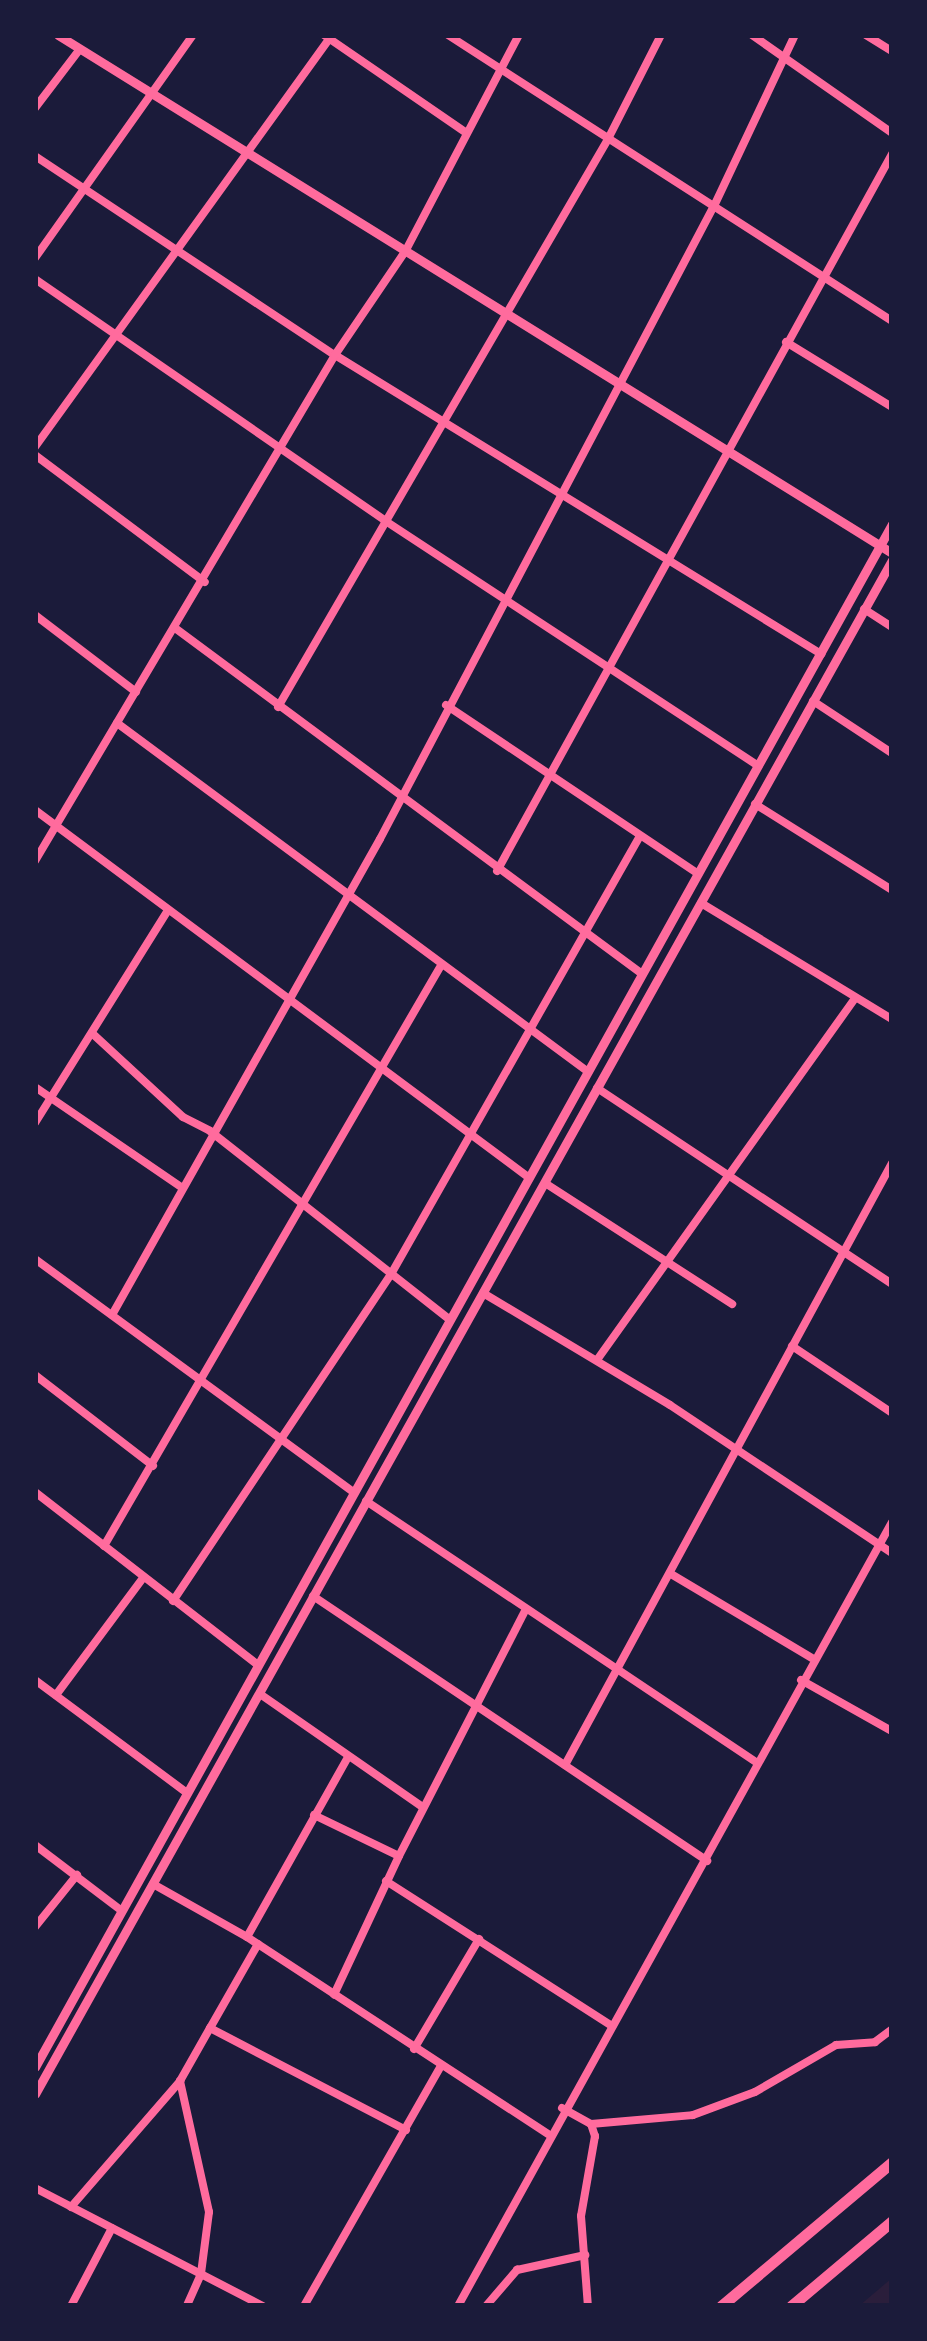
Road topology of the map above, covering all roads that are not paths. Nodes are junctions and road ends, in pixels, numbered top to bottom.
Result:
1 (193, 35) edge
2 (448, 35) edge
3 (519, 35) edge
4 (661, 35) edge
5 (752, 35) edge
6 (794, 35) edge
7 (866, 35) edge
8 (62, 36) edge
9 (328, 36) edge
10 (80, 49) junction
11 (892, 51) edge
12 (784, 56) junction
13 (500, 70) junction
14 (150, 92) junction
15 (35, 108) edge
16 (465, 132) junction
17 (892, 132) edge
18 (608, 139) junction
19 (247, 151) junction
20 (892, 154) edge
21 (35, 156) edge
22 (85, 187) junction
23 (715, 204) junction
24 (174, 250) junction
25 (406, 250) junction
26 (35, 258) edge
27 (824, 276) junction
28 (35, 279) edge
29 (502, 312) junction
30 (892, 321) edge
31 (116, 333) junction
32 (786, 342) junction
33 (335, 354) junction
34 (622, 384) junction
35 (892, 407) edge
36 (441, 420) junction
37 (35, 447) edge
38 (726, 448) junction
39 (284, 450) junction
40 (35, 455) edge
41 (560, 492) junction
42 (384, 520) junction
43 (892, 524) edge
44 (880, 546) junction
45 (892, 556) edge
46 (666, 559) junction
47 (204, 582) junction
48 (502, 597) junction
49 (864, 609) junction
50 (35, 615) edge
51 (892, 627) edge
52 (175, 628) junction
53 (821, 654) junction
54 (604, 667) junction
55 (136, 692) junction
56 (813, 700) junction
57 (446, 705) junction
58 (278, 707) junction
59 (116, 723) junction
60 (892, 753) edge
61 (757, 765) junction
62 (548, 772) junction
63 (399, 798) junction
64 (755, 804) junction
65 (35, 810) edge
66 (55, 826) junction
67 (640, 836) junction
68 (35, 861) edge
69 (497, 870) junction
70 (697, 872) junction
71 (892, 890) edge
72 (346, 898) junction
73 (700, 903) junction
74 (168, 910) junction
75 (583, 932) junction
76 (440, 967) junction
77 (642, 974) junction
78 (855, 998) junction
79 (288, 999) junction
80 (892, 1018) edge
81 (526, 1029) junction
82 (94, 1035) junction
83 (384, 1067) junction
84 (587, 1071) junction
85 (35, 1087) edge
86 (597, 1088) junction
87 (52, 1098) junction
88 (35, 1122) edge
89 (210, 1131) junction
90 (470, 1131) junction
91 (892, 1163) edge
92 (729, 1174) junction
93 (528, 1177) junction
94 (544, 1183) junction
95 (181, 1187) junction
96 (303, 1207) junction
97 (843, 1251) junction
98 (35, 1260) edge
99 (666, 1262) junction
100 (390, 1276) junction
101 (892, 1284) edge
102 (484, 1293) junction
103 (732, 1304) dead end
104 (112, 1315) junction
105 (450, 1319) junction
106 (792, 1346) junction
107 (597, 1360) junction
108 (35, 1375) edge
109 (202, 1378) junction
110 (892, 1413) edge
111 (283, 1440) junction
112 (737, 1449) junction
113 (153, 1466) junction
114 (352, 1492) junction
115 (36, 1493) edge
116 (366, 1501) junction
117 (892, 1522) edge
118 (878, 1544) junction
119 (104, 1546) junction
120 (892, 1554) edge
121 (671, 1574) junction
122 (143, 1578) junction
123 (313, 1596) junction
124 (173, 1601) junction
125 (525, 1610) junction
126 (812, 1658) junction
127 (257, 1664) junction
128 (617, 1670) junction
129 (35, 1680) edge
130 (801, 1680) junction
131 (260, 1694) junction
132 (56, 1695) junction
133 (471, 1707) junction
134 (892, 1731) edge
135 (347, 1758) junction
136 (758, 1762) junction
137 (566, 1765) junction
138 (188, 1793) junction
139 (421, 1806) junction
140 (314, 1816) junction
141 (35, 1846) edge
142 (399, 1856) junction
143 (706, 1861) junction
144 (77, 1874) junction
145 (386, 1881) junction
146 (153, 1884) junction
147 (122, 1912) junction
148 (35, 1927) edge
149 (247, 1937) junction
150 (479, 1939) junction
151 (258, 1944) junction
152 (334, 1996) junction
153 (610, 2025) junction
154 (210, 2028) junction
155 (892, 2029) edge
156 (414, 2049) junction
157 (441, 2066) junction
158 (35, 2067) edge
159 (180, 2081) junction
160 (35, 2094) edge
161 (562, 2108) junction
162 (591, 2124) junction
163 (406, 2130) junction
164 (548, 2134) junction
165 (892, 2162) edge
166 (35, 2188) edge
167 (72, 2208) junction
168 (892, 2221) edge
169 (112, 2228) junction
170 (585, 2255) junction
171 (201, 2274) junction
172 (71, 2306) edge
173 (187, 2306) edge
174 (263, 2306) edge
175 (304, 2306) edge
176 (458, 2306) edge
177 (486, 2306) edge
178 (588, 2306) edge
179 (722, 2306) edge
180 (791, 2306) edge

1 - 14 street
2 - 13 street
3 - 13 street
4 - 18 street
5 - 12 street
6 - 12 street
7 - 11 street
8 - 10 street
9 - 16 street
9 - 19 street
10 - 14 street
10 - 15 street
12 - 17 street
12 - 23 street
13 - 16 street
13 - 18 street
14 - 19 street
14 - 22 street
16 - 25 street
18 - 23 street
18 - 29 street
19 - 24 street
19 - 25 street
20 - 27 street
21 - 22 street
22 - 24 street
22 - 26 street
23 - 27 street
23 - 34 street
24 - 31 street
24 - 33 street
25 - 29 street
25 - 33 street
27 - 30 street
27 - 32 street
28 - 31 street
29 - 34 street
29 - 36 street
31 - 37 street
31 - 39 street
32 - 35 street
32 - 38 street
33 - 36 street
33 - 39 street
34 - 38 street
34 - 41 street
36 - 41 street
36 - 42 street
38 - 44 street
38 - 46 street
39 - 42 street
39 - 47 street
40 - 47 street
41 - 46 street
41 - 48 street
42 - 48 street
42 - 58 street
43 - 44 street
44 - 45 street
44 - 53 street
45 - 49 street
46 - 53 street
46 - 54 street
47 - 52 street
48 - 54 street
48 - 57 street
49 - 51 street
49 - 56 street
50 - 55 street
52 - 55 street
52 - 58 street
53 - 61 street
54 - 61 street
54 - 62 street
55 - 59 street
56 - 60 street
56 - 64 street
57 - 62 street
57 - 63 street
58 - 63 street
59 - 66 street
59 - 72 street
61 - 70 street
62 - 67 street
62 - 69 street
63 - 69 street
63 - 72 street
64 - 71 street
64 - 73 street
65 - 66 street
66 - 68 street
66 - 74 street
67 - 70 street
67 - 75 street
69 - 75 street
70 - 77 street
72 - 76 street
72 - 79 street
73 - 78 street
73 - 86 street
74 - 79 street
74 - 82 street
75 - 77 street
75 - 81 street
76 - 81 street
76 - 83 street
77 - 84 street
78 - 80 street
78 - 92 street
79 - 83 street
79 - 89 street
81 - 84 street
81 - 90 street
82 - 87 street
82 - 89 street
83 - 90 street
83 - 96 street
84 - 93 street
85 - 87 street
86 - 92 street
86 - 94 street
87 - 88 street
87 - 95 street
89 - 95 street
89 - 96 street
90 - 93 street
90 - 100 street
91 - 97 street
92 - 97 street
92 - 99 street
93 - 105 street
94 - 99 street
94 - 102 street
95 - 104 street
96 - 100 street
96 - 109 street
97 - 101 street
97 - 106 street
98 - 104 street
99 - 103 street
99 - 107 street
100 - 105 street
100 - 111 street
102 - 107 street
102 - 116 street
104 - 109 street
105 - 114 street
106 - 110 street
106 - 112 street
107 - 112 street
108 - 113 street
109 - 111 street
109 - 113 street
111 - 114 street
111 - 124 street
112 - 118 street
112 - 121 street
113 - 119 street
114 - 127 street
115 - 119 street
116 - 123 street
116 - 125 street
117 - 118 street
118 - 120 street
118 - 126 street
119 - 122 street
121 - 126 street
121 - 128 street
122 - 124 street
122 - 132 street
123 - 131 street
123 - 133 street
124 - 127 street
125 - 128 street
125 - 133 street
126 - 130 street
127 - 138 street
128 - 136 street
128 - 137 street
129 - 132 street
130 - 134 street
130 - 136 street
131 - 135 street
131 - 146 street
132 - 138 street
133 - 137 street
133 - 139 street
135 - 139 street
135 - 140 street
136 - 143 street
137 - 143 street
138 - 147 street
139 - 142 street
140 - 142 street
140 - 149 street
141 - 144 street
142 - 145 street
143 - 153 street
144 - 147 street
144 - 148 street
145 - 150 street
145 - 152 street
146 - 149 street
146 - 160 street
147 - 158 street
149 - 151 street
150 - 153 street
150 - 156 street
151 - 152 street
151 - 154 street
152 - 156 street
153 - 161 street
154 - 159 street
154 - 163 street
155 - 162 street
156 - 157 street
157 - 163 street
157 - 164 street
159 - 167 street
159 - 171 street
161 - 162 street
161 - 164 street
162 - 170 street
163 - 175 street
164 - 176 street
165 - 179 highway
166 - 167 street
167 - 169 street
168 - 180 highway
169 - 171 street
169 - 172 street
170 - 177 street
170 - 178 street
171 - 173 street
171 - 174 street

